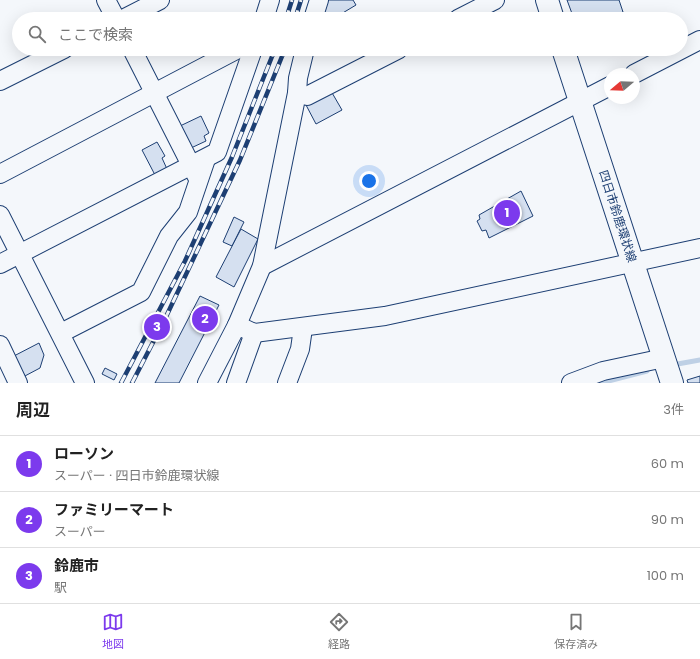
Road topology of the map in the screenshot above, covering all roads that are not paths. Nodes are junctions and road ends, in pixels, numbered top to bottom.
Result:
1 (106, 0) edge
2 (160, 0) edge
3 (270, 0) edge
4 (319, 0) edge
5 (495, 0) edge
6 (547, 0) edge
7 (112, 12) edge
8 (137, 12) edge
9 (266, 12) edge
10 (315, 12) edge
11 (472, 12) edge
12 (551, 12) edge
13 (700, 40) edge
14 (688, 46) edge
15 (50, 56) edge
16 (136, 56) edge
17 (225, 56) edge
18 (251, 56) edge
19 (303, 56) edge
20 (385, 56) edge
21 (565, 56) edge
22 (669, 56) edge
23 (640, 71) edge
24 (0, 81) edge
25 (604, 89) edge
26 (297, 93) junction
27 (156, 94) junction
28 (580, 102) junction
29 (199, 169) junction
30 (0, 174) edge
31 (0, 216) edge
32 (700, 248) edge
33 (19, 253) junction
34 (633, 262) junction
35 (0, 264) edge
36 (262, 266) junction
37 (238, 325) junction
38 (303, 328) junction
39 (61, 333) junction
40 (254, 333) junction
41 (0, 345) edge
42 (668, 369) edge
43 (18, 383) edge
44 (85, 383) edge
45 (207, 383) edge
46 (236, 383) edge
47 (287, 383) edge
48 (571, 383) edge

1 - 7 street
2 - 8 street
3 - 9 street
4 - 10 street
5 - 11 street
6 - 12 main road
13 - 14 street
15 - 24 street
16 - 27 street
17 - 27 street
18 - 29 street
19 - 26 street
20 - 26 street
21 - 28 main road, 四日市鈴鹿環状線
22 - 23 street
25 - 28 street
26 - 36 street
27 - 29 street
27 - 30 street
28 - 34 main road, 四日市鈴鹿環状線
28 - 36 street
29 - 33 street
29 - 39 street
31 - 33 street
32 - 34 street
33 - 35 street
33 - 39 street
34 - 38 street
34 - 42 main road, 四日市鈴鹿環状線
36 - 37 street
37 - 40 street
37 - 45 street
38 - 40 street
38 - 47 street
39 - 44 street
40 - 46 street
41 - 43 street
42 - 48 street

